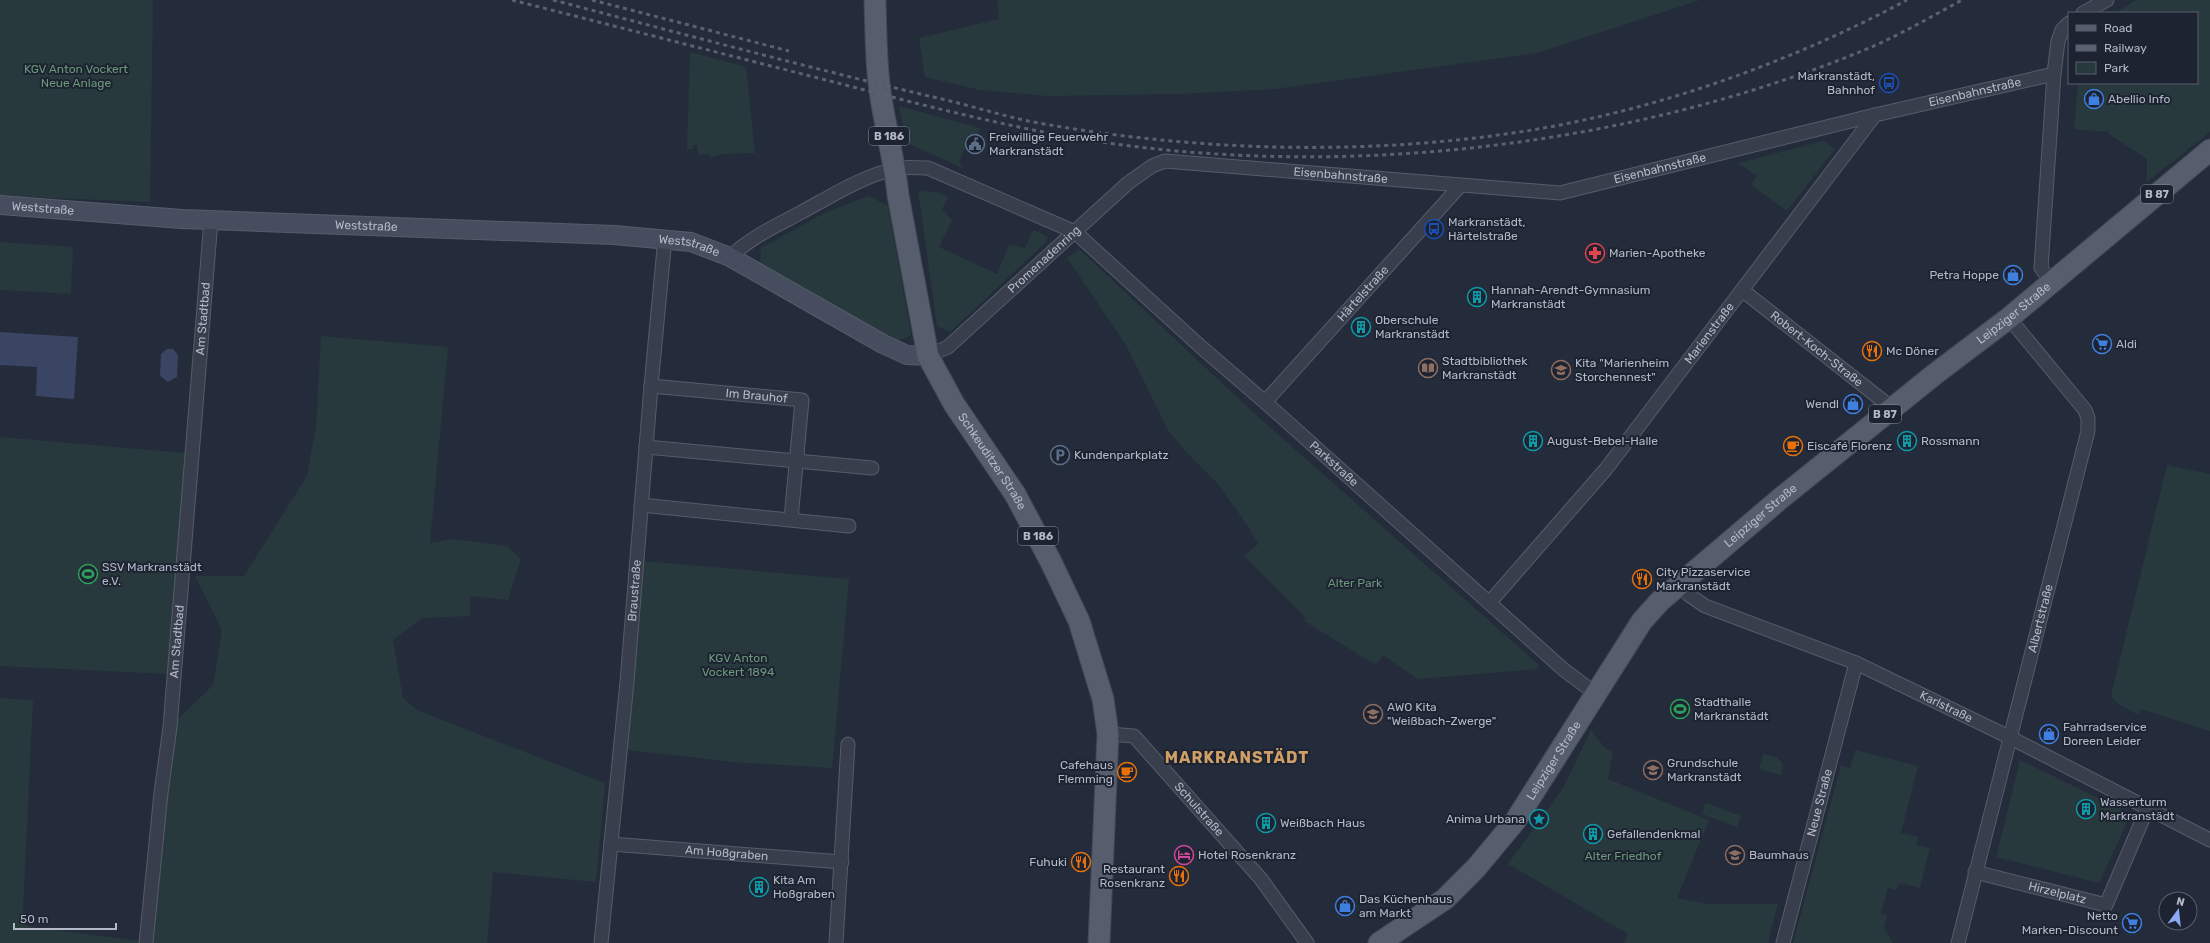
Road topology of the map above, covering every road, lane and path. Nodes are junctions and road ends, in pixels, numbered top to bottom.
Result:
1 (875, 0) edge
2 (2107, 0) edge
3 (2085, 12) edge
4 (2068, 24) edge
5 (2054, 74) junction
6 (1875, 115) junction
7 (2210, 150) edge
8 (896, 169) junction
9 (1460, 186) junction
10 (0, 205) edge
11 (211, 220) junction
12 (1075, 232) junction
13 (665, 238) junction
14 (730, 257) junction
15 (2051, 281) junction
16 (1742, 290) junction
17 (2009, 318) junction
18 (928, 356) junction
19 (651, 386) junction
20 (1265, 402) junction
21 (1892, 408) junction
22 (646, 447) junction
23 (798, 461) junction
24 (872, 468) dead end
25 (641, 505) junction
26 (792, 519) junction
27 (849, 526) dead end
28 (1680, 583) junction
29 (1490, 602) junction
30 (1856, 663) junction
31 (1595, 693) junction
32 (1108, 734) junction
33 (2009, 737) junction
34 (848, 744) dead end
35 (2148, 807) junction
36 (2210, 840) edge
37 (611, 844) junction
38 (842, 862) junction
39 (1975, 872) junction
40 (146, 943) edge
41 (601, 943) edge
42 (836, 943) edge
43 (1099, 943) edge
44 (1307, 943) edge
45 (1379, 943) edge
46 (1783, 943) edge
47 (1958, 943) edge

1 - 8 main road, Schkeuditzer Straße / B 186
2 - 3 street
4 - 5 street
5 - 6 street, Eisenbahnstraße
5 - 15 street
6 - 9 street, Eisenbahnstraße
6 - 16 street, Marienstraße
7 - 15 main road, Leipziger Straße / B 87
8 - 12 street, Promenadenring
8 - 14 street, Promenadenring
8 - 18 main road, Schkeuditzer Straße / B 186
9 - 12 street, Eisenbahnstraße
9 - 20 street, Härtelstraße
10 - 11 main road, Weststraße
11 - 13 main road, Weststraße
11 - 40 street, Am Stadtbad
12 - 18 street, Promenadenring
12 - 20 street, Parkstraße
13 - 14 main road, Weststraße
13 - 19 street, Braustraße
14 - 18 main road, Promenadenring
15 - 17 main road, Leipziger Straße / B 87
16 - 21 street, Robert-Koch-Straße
16 - 29 street, Marienstraße
17 - 21 main road, Leipziger Straße / B 87
17 - 33 street, Albertstraße
18 - 32 main road, Schkeuditzer Straße / B 186
19 - 22 street, Braustraße
19 - 23 street, Im Brauhof
20 - 29 street, Parkstraße
21 - 28 main road, Leipziger Straße / B 87
22 - 23 street
22 - 25 street, Braustraße
23 - 24 street
23 - 26 street, Im Brauhof
25 - 26 street
25 - 37 street, Braustraße
26 - 27 street
28 - 30 street, Karlstraße
28 - 31 main road, Leipziger Straße / B 87
29 - 31 street, Parkstraße
30 - 33 street, Karlstraße
30 - 46 street, Neue Straße
31 - 45 main road, Leipziger Straße / B 87
32 - 43 main road, Schkeuditzer Straße / B 186
32 - 44 street, Schulstraße
33 - 35 street, Karlstraße
33 - 39 street, Albertstraße
34 - 38 street
35 - 36 street, Karlstraße
35 - 39 street, Hirzelplatz
37 - 38 street, Am Hoßgraben
37 - 41 street, Braustraße
38 - 42 street
39 - 47 street, Albertstraße

